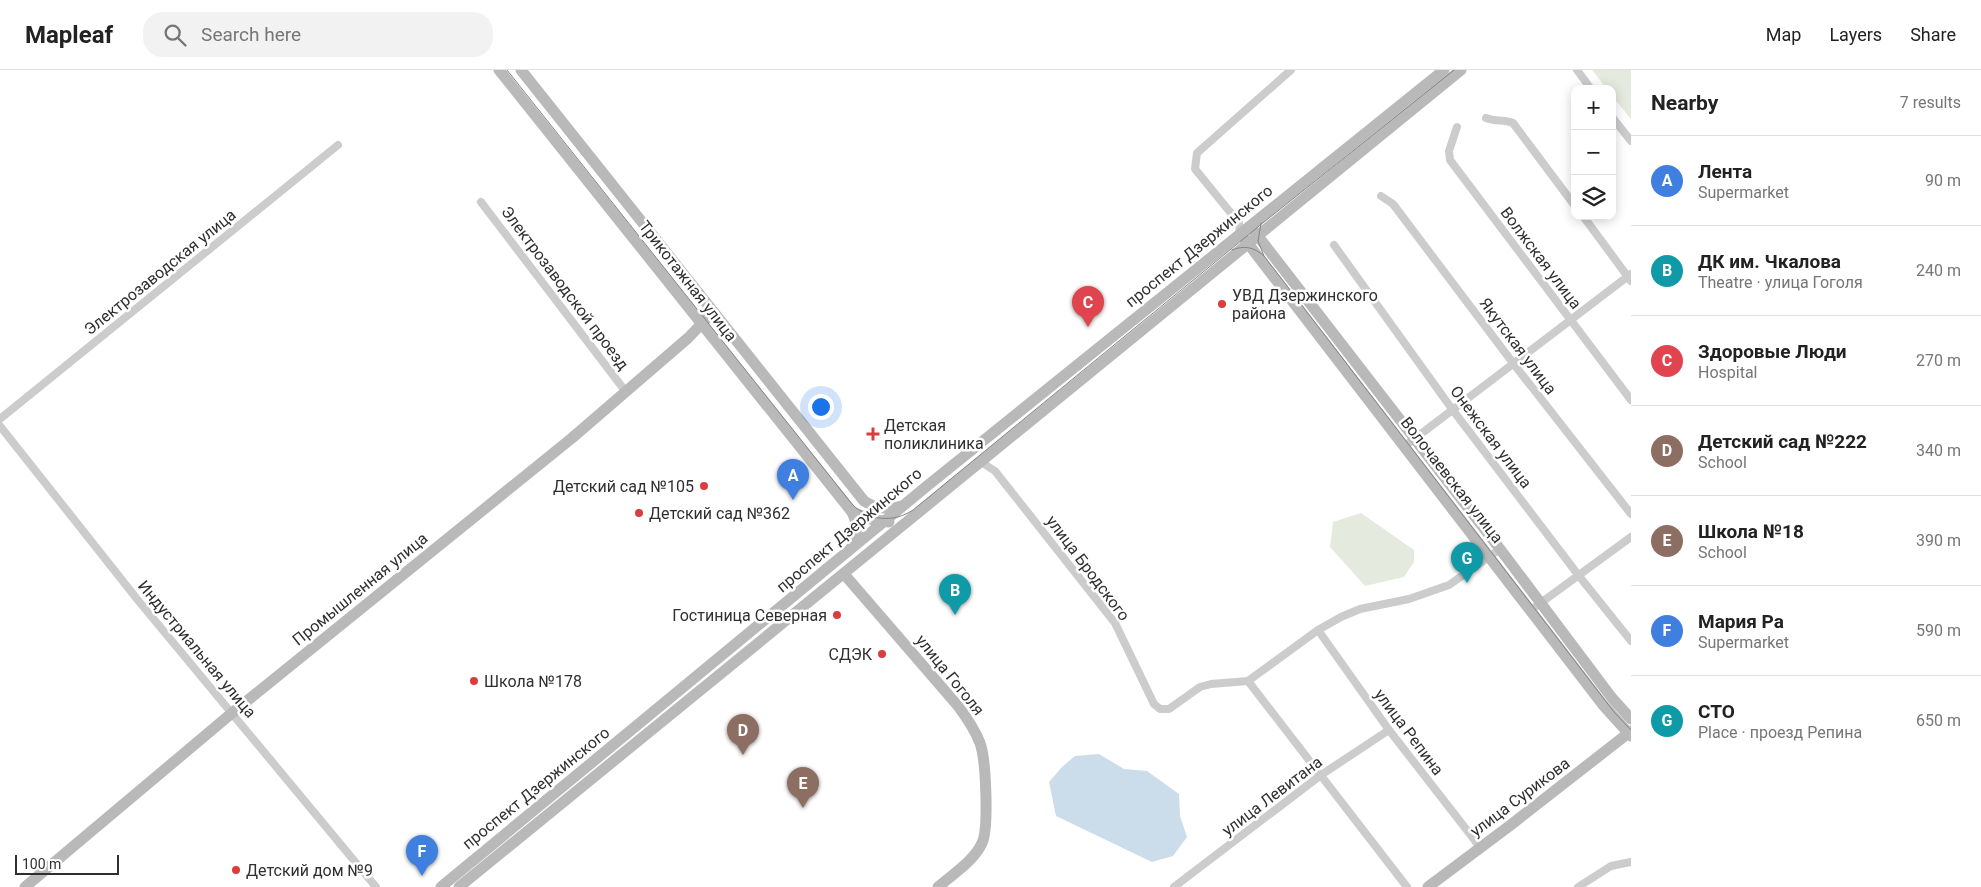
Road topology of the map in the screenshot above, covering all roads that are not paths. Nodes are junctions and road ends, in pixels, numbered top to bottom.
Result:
1 (499, 70) edge
2 (520, 70) edge
3 (1290, 70) edge
4 (1444, 70) edge
5 (1461, 70) edge
6 (1577, 70) edge
7 (1588, 85) edge
8 (1486, 118) dead end
9 (1616, 121) edge
10 (1457, 127) dead end
11 (1631, 141) edge
12 (338, 145) dead end
13 (1382, 196) dead end
14 (1571, 201) edge
15 (482, 202) dead end
16 (1586, 220) edge
17 (1243, 228) junction
18 (1258, 236) junction
19 (1248, 243) junction
20 (1334, 245) dead end
21 (1630, 277) edge
22 (713, 312) junction
23 (1570, 320) junction
24 (702, 325) junction
25 (1513, 363) junction
26 (626, 392) junction
27 (1631, 400) edge
28 (1452, 409) junction
29 (0, 419) edge
30 (0, 426) edge
31 (1414, 438) junction
32 (1405, 446) junction
33 (981, 462) junction
34 (864, 501) junction
35 (904, 506) junction
36 (852, 512) junction
37 (1631, 514) edge
38 (916, 515) junction
39 (870, 519) junction
40 (885, 522) junction
41 (870, 534) junction
42 (1631, 537) edge
43 (1500, 549) junction
44 (848, 552) junction
45 (1490, 556) junction
46 (859, 562) junction
47 (844, 574) junction
48 (1579, 576) junction
49 (1535, 607) junction
50 (1318, 630) junction
51 (1631, 641) edge
52 (1248, 681) junction
53 (232, 713) junction
54 (1631, 719) edge
55 (1388, 730) junction
56 (1630, 733) edge
57 (1321, 775) junction
58 (1480, 847) junction
59 (1631, 862) edge
60 (25, 887) edge
61 (376, 887) edge
62 (441, 887) edge
63 (459, 887) edge
64 (938, 887) edge
65 (1174, 887) edge
66 (1407, 887) edge
67 (1428, 887) edge
68 (1578, 887) edge

1 - 24 main road, Трикотажная улица
2 - 22 main road, Трикотажная улица
3 - 17 street
4 - 17 main road, проспект Дзержинского
5 - 18 main road, проспект Дзержинского
6 - 7 street
8 - 14 street
9 - 11 street
10 - 23 street, Волжская улица
12 - 29 street, Электрозаводская улица
13 - 25 street, Якутская улица
15 - 26 street, Электрозаводской проезд
16 - 21 street
17 - 18 main road, Волочаевская улица
17 - 19 main road, Волочаевская улица
17 - 35 main road, проспект Дзержинского
18 - 19 main road, проспект Дзержинского
18 - 31 main road, Волочаевская улица
19 - 32 main road, Волочаевская улица
19 - 33 main road, проспект Дзержинского
20 - 28 street, Онежская улица
21 - 23 street
22 - 24 main road, Промышленная улица
22 - 34 main road, Трикотажная улица
23 - 25 street
23 - 27 street, Волжская улица
24 - 26 main road, Промышленная улица
24 - 36 main road, Трикотажная улица
25 - 28 street
25 - 37 street, Якутская улица
26 - 53 main road, Промышленная улица
28 - 31 street
28 - 48 street, Онежская улица
30 - 53 street, Индустриальная улица
31 - 32 street
31 - 43 main road, Волочаевская улица
32 - 45 main road, Волочаевская улица
33 - 38 main road, проспект Дзержинского
33 - 52 street, улица Бродского
34 - 35 main road
34 - 39 main road
35 - 40 main road, проспект Дзержинского
36 - 39 main road
36 - 44 main road
38 - 40 main road
38 - 46 main road, проспект Дзержинского
39 - 40 main road
39 - 41 main road
40 - 41 main road, проспект Дзержинского
41 - 44 main road, проспект Дзержинского
41 - 46 main road
42 - 48 street
43 - 45 street
43 - 49 main road, Волочаевская улица
44 - 62 main road, проспект Дзержинского
45 - 49 main road, Волочаевская улица
45 - 50 street
46 - 47 main road, проспект Дзержинского
47 - 63 main road, проспект Дзержинского
47 - 64 main road, улица Гоголя
48 - 49 street
48 - 51 street, Онежская улица
49 - 54 main road, Волочаевская улица
49 - 56 main road, Волочаевская улица
50 - 52 street
50 - 55 street, улица Репина
52 - 57 street
53 - 60 main road, Промышленная улица
53 - 61 street, Индустриальная улица
55 - 57 street, улица Левитана
55 - 58 street, улица Репина
56 - 58 main road, улица Сурикова
57 - 65 street, улица Левитана
57 - 66 street
58 - 67 main road, улица Сурикова
59 - 68 street

